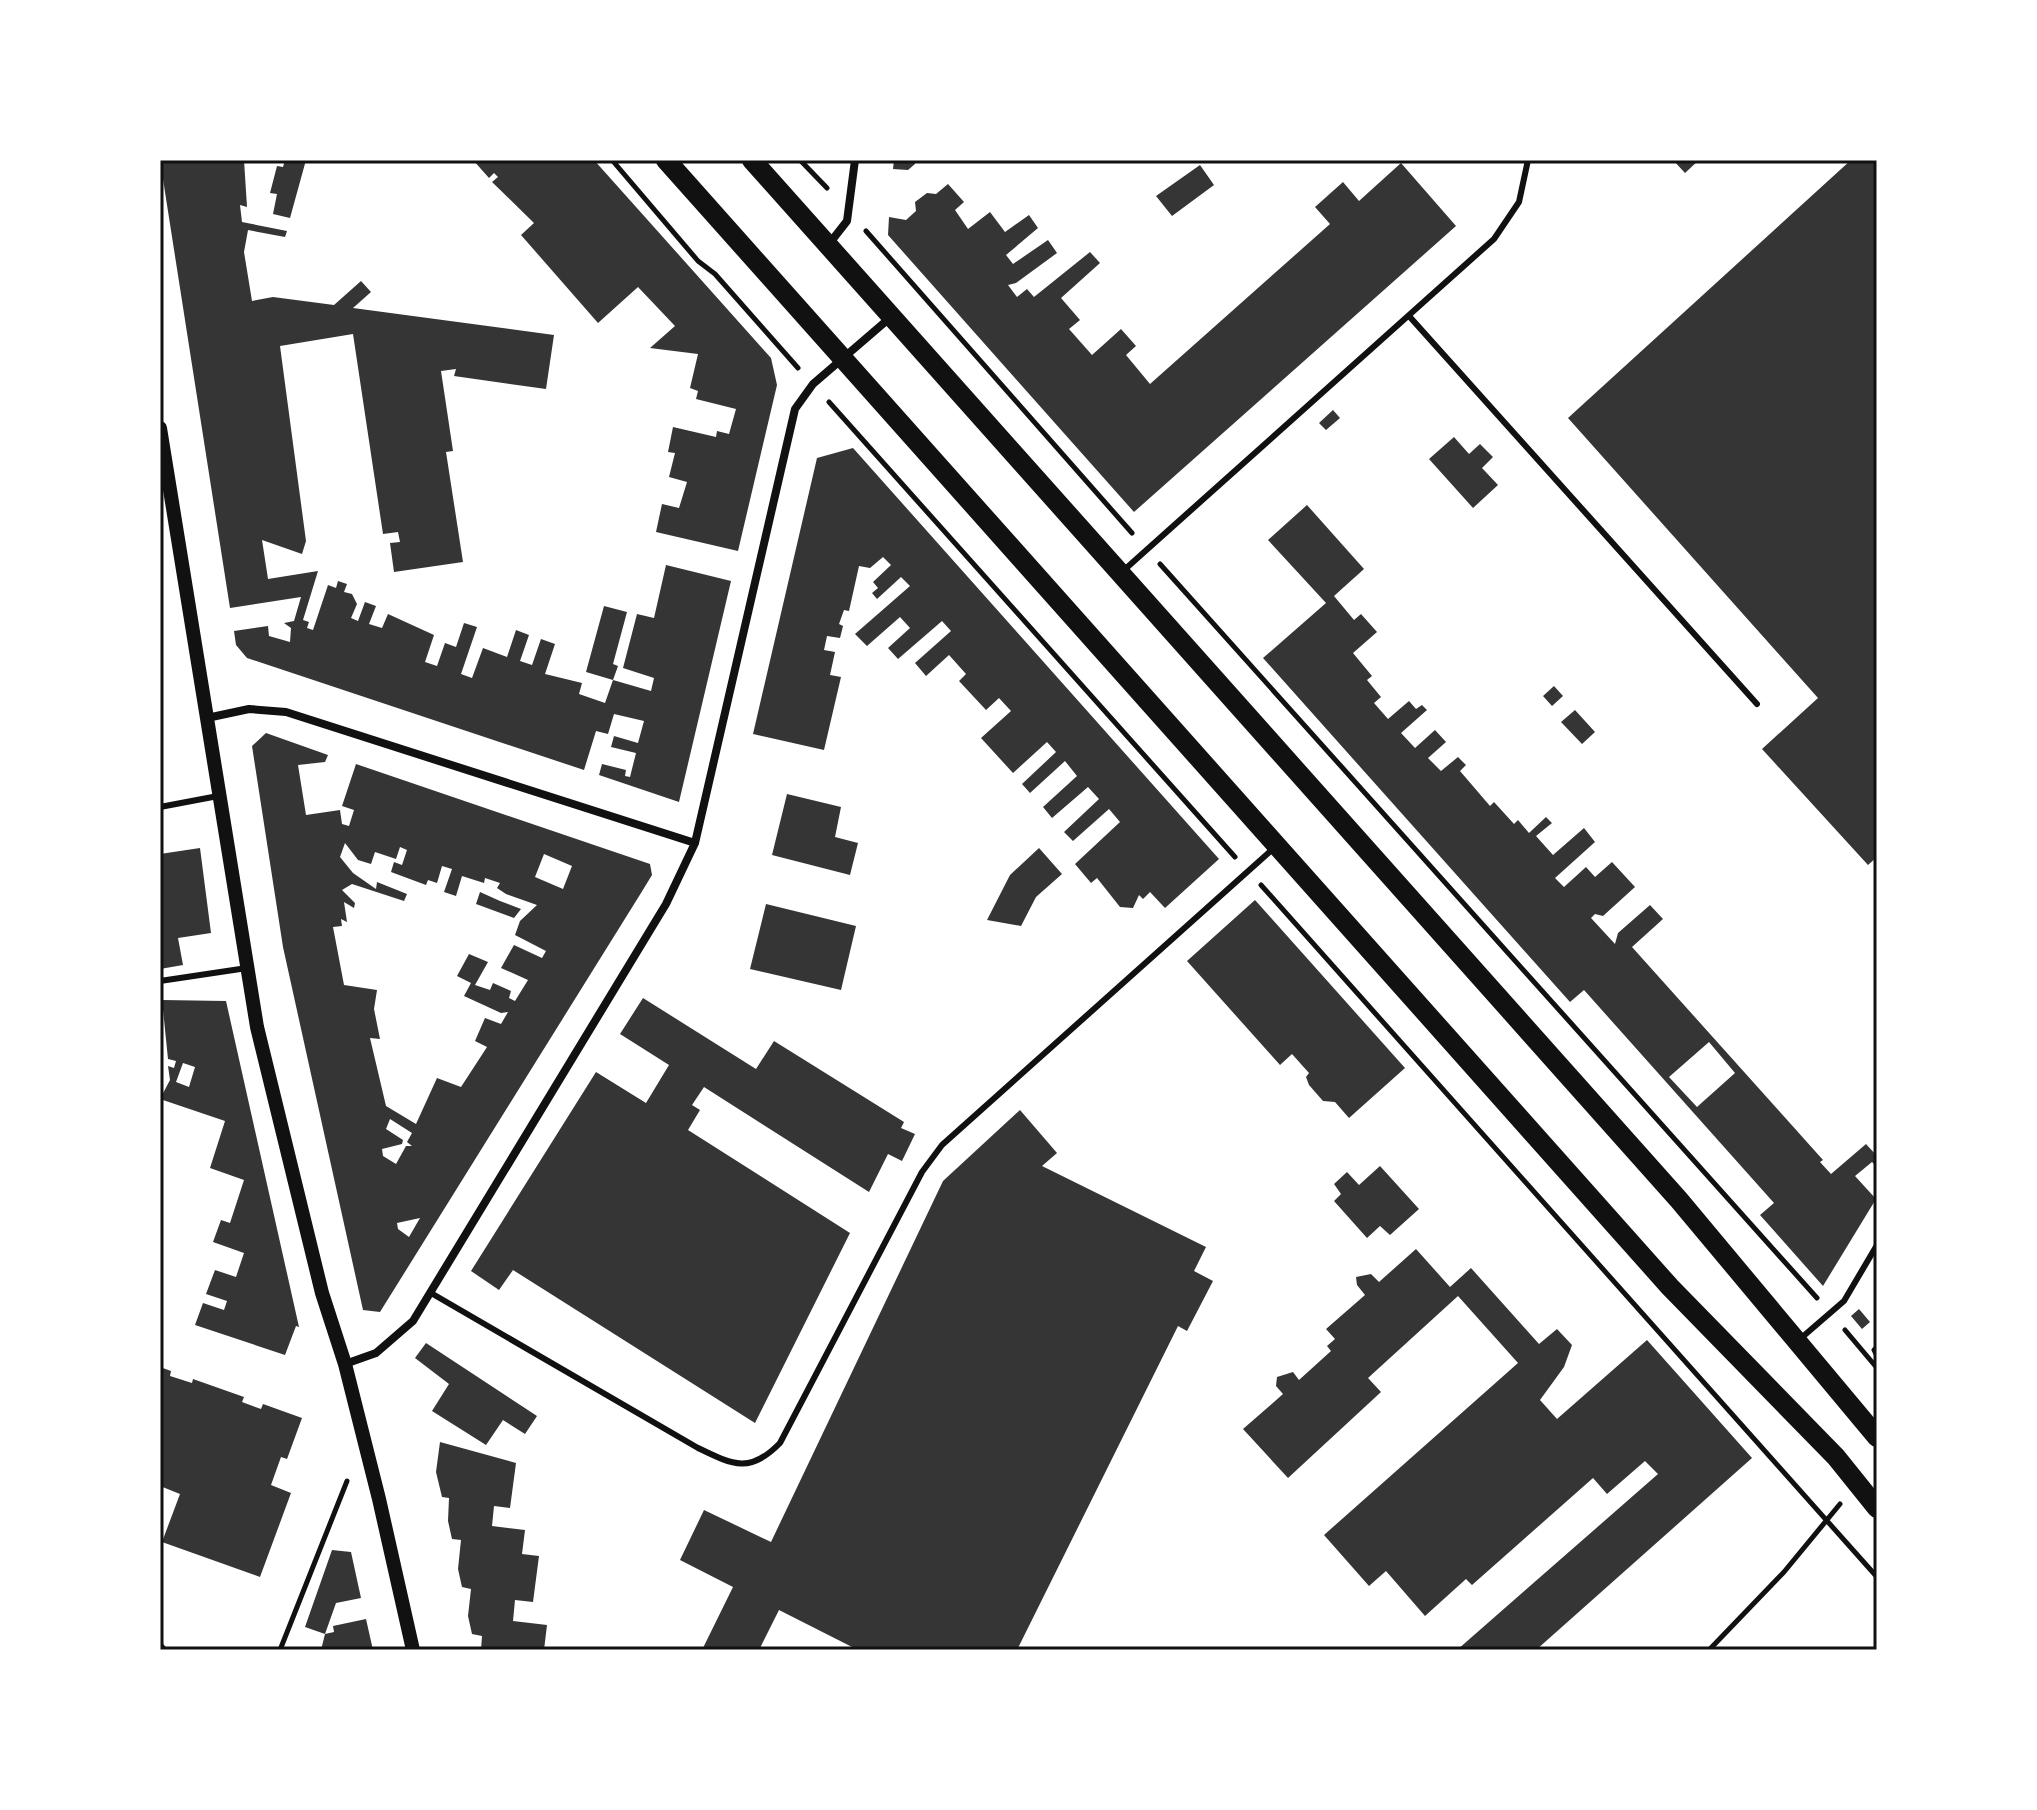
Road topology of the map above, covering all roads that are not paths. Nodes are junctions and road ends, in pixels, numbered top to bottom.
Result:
1 (666, 160) edge
2 (752, 160) edge
3 (855, 160) edge
4 (1528, 160) edge
5 (828, 245) junction
6 (892, 316) junction
7 (1409, 316) junction
8 (843, 358) junction
9 (160, 428) edge
10 (1121, 573) junction
11 (1757, 704) dead end
12 (207, 718) junction
13 (218, 796) junction
14 (160, 807) edge
15 (695, 843) junction
16 (1277, 846) junction
17 (247, 968) junction
18 (160, 981) edge
19 (1877, 1245) edge
20 (431, 1293) junction
21 (1797, 1342) junction
22 (345, 1364) junction
23 (1877, 1437) edge
24 (1877, 1508) edge
25 (413, 1650) edge

1 - 8 main road
2 - 5 main road
3 - 5 street
4 - 7 lane
5 - 6 main road
6 - 8 street
6 - 10 main road
7 - 10 lane
7 - 11 lane
8 - 15 street
8 - 16 main road
9 - 12 street
10 - 21 main road
12 - 13 street
12 - 15 street
13 - 14 lane
13 - 17 street
15 - 20 street
16 - 20 lane
16 - 24 main road
17 - 18 lane
17 - 22 street
19 - 21 lane
20 - 22 street
21 - 23 main road
22 - 25 street

